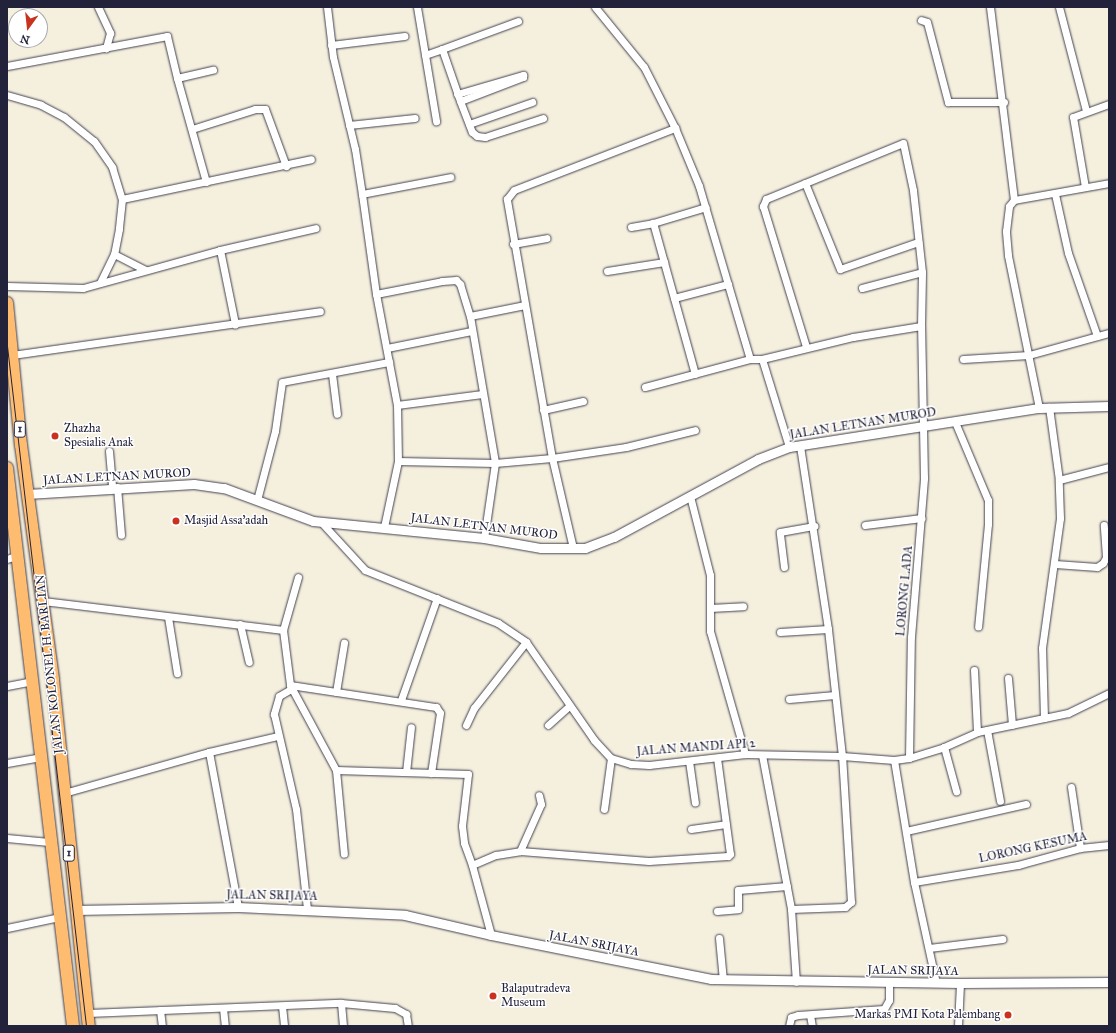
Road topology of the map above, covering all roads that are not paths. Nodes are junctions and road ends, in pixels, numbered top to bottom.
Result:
1 (98, 7) edge
2 (327, 7) edge
3 (417, 7) edge
4 (595, 7) edge
5 (990, 7) edge
6 (1059, 7) edge
7 (518, 21) dead end
8 (924, 21) dead end
9 (404, 36) dead end
10 (331, 45) junction
11 (106, 48) junction
12 (442, 49) junction
13 (424, 55) junction
14 (7, 66) edge
15 (213, 70) dead end
16 (177, 78) junction
17 (7, 95) edge
18 (458, 98) junction
19 (532, 102) dead end
20 (1004, 102) junction
21 (1109, 104) edge
22 (1086, 111) junction
23 (415, 118) dead end
24 (543, 118) dead end
25 (436, 121) dead end
26 (469, 124) junction
27 (349, 125) junction
28 (192, 129) junction
29 (676, 131) junction
30 (311, 160) dead end
31 (286, 166) junction
32 (450, 177) dead end
33 (206, 182) junction
34 (805, 183) junction
35 (1109, 183) edge
36 (1085, 187) junction
37 (362, 194) junction
38 (1055, 194) junction
39 (122, 199) junction
40 (1014, 200) junction
41 (706, 207) junction
42 (653, 223) junction
43 (631, 227) dead end
44 (316, 228) dead end
45 (546, 238) dead end
46 (918, 242) junction
47 (512, 244) junction
48 (220, 250) junction
49 (114, 254) junction
50 (664, 262) junction
51 (145, 270) junction
52 (607, 271) dead end
53 (922, 272) junction
54 (100, 283) junction
55 (728, 284) junction
56 (7, 286) edge
57 (862, 288) dead end
58 (376, 294) junction
59 (674, 298) junction
60 (7, 303) edge
61 (525, 306) junction
62 (320, 311) dead end
63 (470, 316) junction
64 (235, 324) junction
65 (921, 326) junction
66 (472, 331) junction
67 (1109, 333) edge
68 (1097, 336) junction
69 (806, 347) junction
70 (387, 348) junction
71 (12, 355) junction
72 (1029, 355) junction
73 (963, 358) dead end
74 (762, 359) junction
75 (750, 360) junction
76 (389, 362) junction
77 (332, 374) junction
78 (695, 374) junction
79 (645, 387) dead end
80 (482, 394) junction
81 (583, 401) dead end
82 (397, 405) junction
83 (1109, 406) edge
84 (1044, 408) junction
85 (543, 410) junction
86 (337, 414) dead end
87 (955, 422) junction
88 (923, 426) junction
89 (695, 430) dead end
90 (800, 446) junction
91 (790, 447) junction
92 (109, 451) dead end
93 (552, 458) junction
94 (398, 461) junction
95 (495, 463) junction
96 (1109, 467) edge
97 (7, 468) edge
98 (1059, 480) junction
99 (115, 487) junction
100 (27, 494) junction
101 (690, 496) junction
102 (257, 500) junction
103 (922, 518) junction
104 (321, 522) junction
105 (865, 525) dead end
106 (1104, 525) dead end
107 (814, 526) junction
108 (384, 527) junction
109 (121, 536) dead end
110 (484, 538) junction
111 (573, 548) junction
112 (12, 557) edge
113 (1055, 564) junction
114 (784, 567) dead end
115 (298, 577) dead end
116 (437, 598) junction
117 (42, 601) junction
118 (743, 606) dead end
119 (710, 608) junction
120 (168, 617) junction
121 (240, 624) junction
122 (978, 628) dead end
123 (828, 629) junction
124 (283, 630) junction
125 (780, 632) dead end
126 (526, 642) junction
127 (344, 644) dead end
128 (250, 662) dead end
129 (974, 670) dead end
130 (176, 673) dead end
131 (1008, 678) dead end
132 (32, 681) junction
133 (7, 686) edge
134 (291, 687) junction
135 (336, 692) junction
136 (1109, 693) edge
137 (835, 695) junction
138 (789, 699) dead end
139 (401, 700) junction
140 (569, 706) junction
141 (1044, 718) junction
142 (466, 725) dead end
143 (548, 725) dead end
144 (1012, 725) junction
145 (411, 727) dead end
146 (987, 730) junction
147 (977, 732) junction
148 (278, 736) junction
149 (944, 748) junction
150 (209, 752) junction
151 (745, 754) junction
152 (762, 755) junction
153 (842, 756) junction
154 (40, 758) junction
155 (611, 758) junction
156 (717, 758) junction
157 (909, 758) junction
158 (894, 760) junction
159 (689, 761) junction
160 (7, 763) edge
161 (336, 770) junction
162 (406, 772) junction
163 (431, 773) junction
164 (1071, 788) dead end
165 (956, 791) dead end
166 (64, 793) junction
167 (539, 795) dead end
168 (1000, 801) dead end
169 (695, 803) dead end
170 (1026, 804) dead end
171 (604, 809) dead end
172 (726, 824) junction
173 (691, 829) dead end
174 (906, 830) junction
175 (7, 838) edge
176 (49, 842) junction
177 (1109, 845) edge
178 (1080, 848) junction
179 (520, 851) junction
180 (344, 854) dead end
181 (472, 865) junction
182 (914, 882) junction
183 (787, 886) junction
184 (238, 907) junction
185 (307, 909) junction
186 (791, 909) junction
187 (76, 910) junction
188 (717, 911) dead end
189 (59, 917) junction
190 (7, 928) edge
191 (491, 935) junction
192 (719, 938) dead end
193 (1002, 939) dead end
194 (929, 948) junction
195 (724, 980) junction
196 (796, 982) junction
197 (889, 982) junction
198 (936, 982) junction
199 (1109, 982) edge
200 (960, 983) junction
201 (341, 1004) junction
202 (282, 1006) junction
203 (223, 1008) junction
204 (160, 1010) junction
205 (88, 1013) junction
206 (810, 1015) junction
207 (73, 1026) edge
208 (89, 1026) edge
209 (162, 1026) edge
210 (225, 1026) edge
211 (284, 1026) edge
212 (343, 1026) edge
213 (408, 1026) edge
214 (789, 1026) edge
215 (812, 1026) edge
216 (958, 1026) edge

1 - 11 street
2 - 10 street
3 - 13 street
4 - 29 street
5 - 20 street
6 - 22 street
7 - 12 street
8 - 20 street
9 - 10 street
10 - 27 street
11 - 14 street
11 - 16 street
12 - 13 street
12 - 18 street
13 - 25 street
15 - 16 street
16 - 28 street
17 - 39 street
18 - 18 street
18 - 26 street
19 - 26 street
20 - 40 street
21 - 22 street
22 - 36 street
23 - 27 street
24 - 26 street
27 - 37 street
28 - 31 street
28 - 33 street
29 - 41 street
29 - 47 street
30 - 31 street
31 - 33 street
32 - 37 street
33 - 39 street
34 - 46 street
34 - 46 street, LORONG LADA
34 - 69 street
35 - 36 street
36 - 38 street
37 - 58 street
38 - 40 street
38 - 68 street
39 - 49 street
40 - 72 street
41 - 42 street
41 - 55 street
42 - 43 street
42 - 50 street
44 - 48 street
45 - 47 street
46 - 53 street, LORONG LADA
47 - 61 street
48 - 51 street
48 - 64 street
49 - 51 street
49 - 54 street
50 - 52 street
50 - 59 street
51 - 54 street
53 - 57 street
53 - 65 street, LORONG LADA
54 - 56 street
55 - 59 street
55 - 75 street
58 - 63 street
58 - 70 street
59 - 78 street
60 - 71 highway, JALAN KOLONEL H. BARLIAN / 1
61 - 63 street
61 - 85 street
62 - 64 street
63 - 66 street
64 - 71 street
65 - 69 street
65 - 88 street, LORONG LADA
66 - 70 street
66 - 80 street
67 - 68 street
68 - 72 street
69 - 74 street
70 - 76 street
71 - 100 highway, JALAN KOLONEL H. BARLIAN / 1
72 - 73 street
72 - 84 street
74 - 75 street
74 - 91 street
75 - 78 street
76 - 77 street
76 - 82 street
77 - 86 street
77 - 102 street
78 - 79 street
80 - 82 street
80 - 95 street
81 - 85 street
82 - 94 street
83 - 84 street, JALAN LETNAN MUROD
84 - 87 street, JALAN LETNAN MUROD
84 - 98 street
85 - 93 street
87 - 88 street, JALAN LETNAN MUROD
87 - 122 street
88 - 90 street, JALAN LETNAN MUROD
88 - 103 street, LORONG LADA
89 - 93 street
90 - 91 street, JALAN LETNAN MUROD
90 - 107 street
91 - 101 street, JALAN LETNAN MUROD
92 - 99 street
93 - 95 street
93 - 111 street
94 - 95 street
94 - 108 street
95 - 110 street
96 - 98 street
97 - 112 highway, 1
98 - 113 street
99 - 100 street, JALAN LETNAN MUROD
99 - 102 street, JALAN LETNAN MUROD
99 - 109 street
100 - 117 highway, JALAN KOLONEL H. BARLIAN / 1
101 - 111 street, JALAN LETNAN MUROD
101 - 119 street
102 - 104 street, JALAN LETNAN MUROD
103 - 105 street
103 - 157 street, LORONG LADA
104 - 108 street, JALAN LETNAN MUROD
104 - 116 street
106 - 113 street
107 - 114 street
107 - 123 street
108 - 110 street, JALAN LETNAN MUROD
110 - 111 street, JALAN LETNAN MUROD
112 - 132 highway, 1
113 - 141 street
115 - 124 street
116 - 126 street
116 - 139 street
117 - 120 street
117 - 166 highway, JALAN KOLONEL H. BARLIAN / 1
118 - 119 street
119 - 151 street
120 - 121 street
120 - 130 street
121 - 124 street
121 - 128 street
123 - 125 street
123 - 137 street
124 - 134 street
126 - 140 street
126 - 142 street
127 - 135 street
129 - 147 street
131 - 144 street
132 - 133 street
132 - 154 highway, JALAN KOLONEL H. BARLIAN / 1
134 - 135 street
134 - 148 street
134 - 161 street
135 - 139 street
136 - 141 street, JALAN MANDI API 2
137 - 138 street
137 - 153 street
139 - 163 street
140 - 143 street
140 - 155 street
141 - 144 street, JALAN MANDI API 2
144 - 146 street, JALAN MANDI API 2
145 - 162 street
146 - 147 street, JALAN MANDI API 2
146 - 168 street
147 - 149 street, JALAN MANDI API 2
148 - 150 street
148 - 185 street
149 - 157 street, JALAN MANDI API 2
149 - 165 street
150 - 166 street
150 - 184 street
151 - 152 street, JALAN MANDI API 2
151 - 156 street, JALAN MANDI API 2
152 - 153 street, JALAN MANDI API 2
152 - 183 street
153 - 158 street, JALAN MANDI API 2
153 - 186 street
154 - 160 street
154 - 176 highway, JALAN KOLONEL H. BARLIAN / 1
155 - 159 street, JALAN MANDI API 2
155 - 171 street
156 - 159 street, JALAN MANDI API 2
156 - 172 street
157 - 158 street, JALAN MANDI API 2
158 - 174 street
159 - 169 street
161 - 162 street
161 - 180 street
162 - 163 street
163 - 181 street
164 - 178 street
166 - 187 highway, JALAN KOLONEL H. BARLIAN / 1
167 - 179 street
170 - 174 street
172 - 173 street
172 - 179 street
174 - 182 street
175 - 176 street
176 - 189 highway, JALAN KOLONEL H. BARLIAN / 1
177 - 178 street, LORONG KESUMA
178 - 182 street, LORONG KESUMA
179 - 181 street
181 - 191 street
182 - 194 street
183 - 186 street
183 - 188 street
184 - 185 street, JALAN SRIJAYA
184 - 187 street, JALAN SRIJAYA
185 - 191 street, JALAN SRIJAYA
186 - 196 street
187 - 205 highway, JALAN KOLONEL H. BARLIAN / 1
189 - 190 street
189 - 207 highway, JALAN KOLONEL H. BARLIAN / 1
191 - 195 street, JALAN SRIJAYA
192 - 195 street
193 - 194 street
194 - 198 street
195 - 196 street, JALAN SRIJAYA
196 - 197 street, JALAN SRIJAYA
197 - 198 street, JALAN SRIJAYA
197 - 206 street
198 - 200 street, JALAN SRIJAYA
199 - 200 street, JALAN SRIJAYA
200 - 216 street
201 - 202 street
201 - 212 street
201 - 213 street
202 - 203 street
202 - 211 street
203 - 204 street
203 - 210 street
204 - 205 street
204 - 209 street
205 - 208 highway, JALAN KOLONEL H. BARLIAN / 1
206 - 214 street
206 - 215 street

